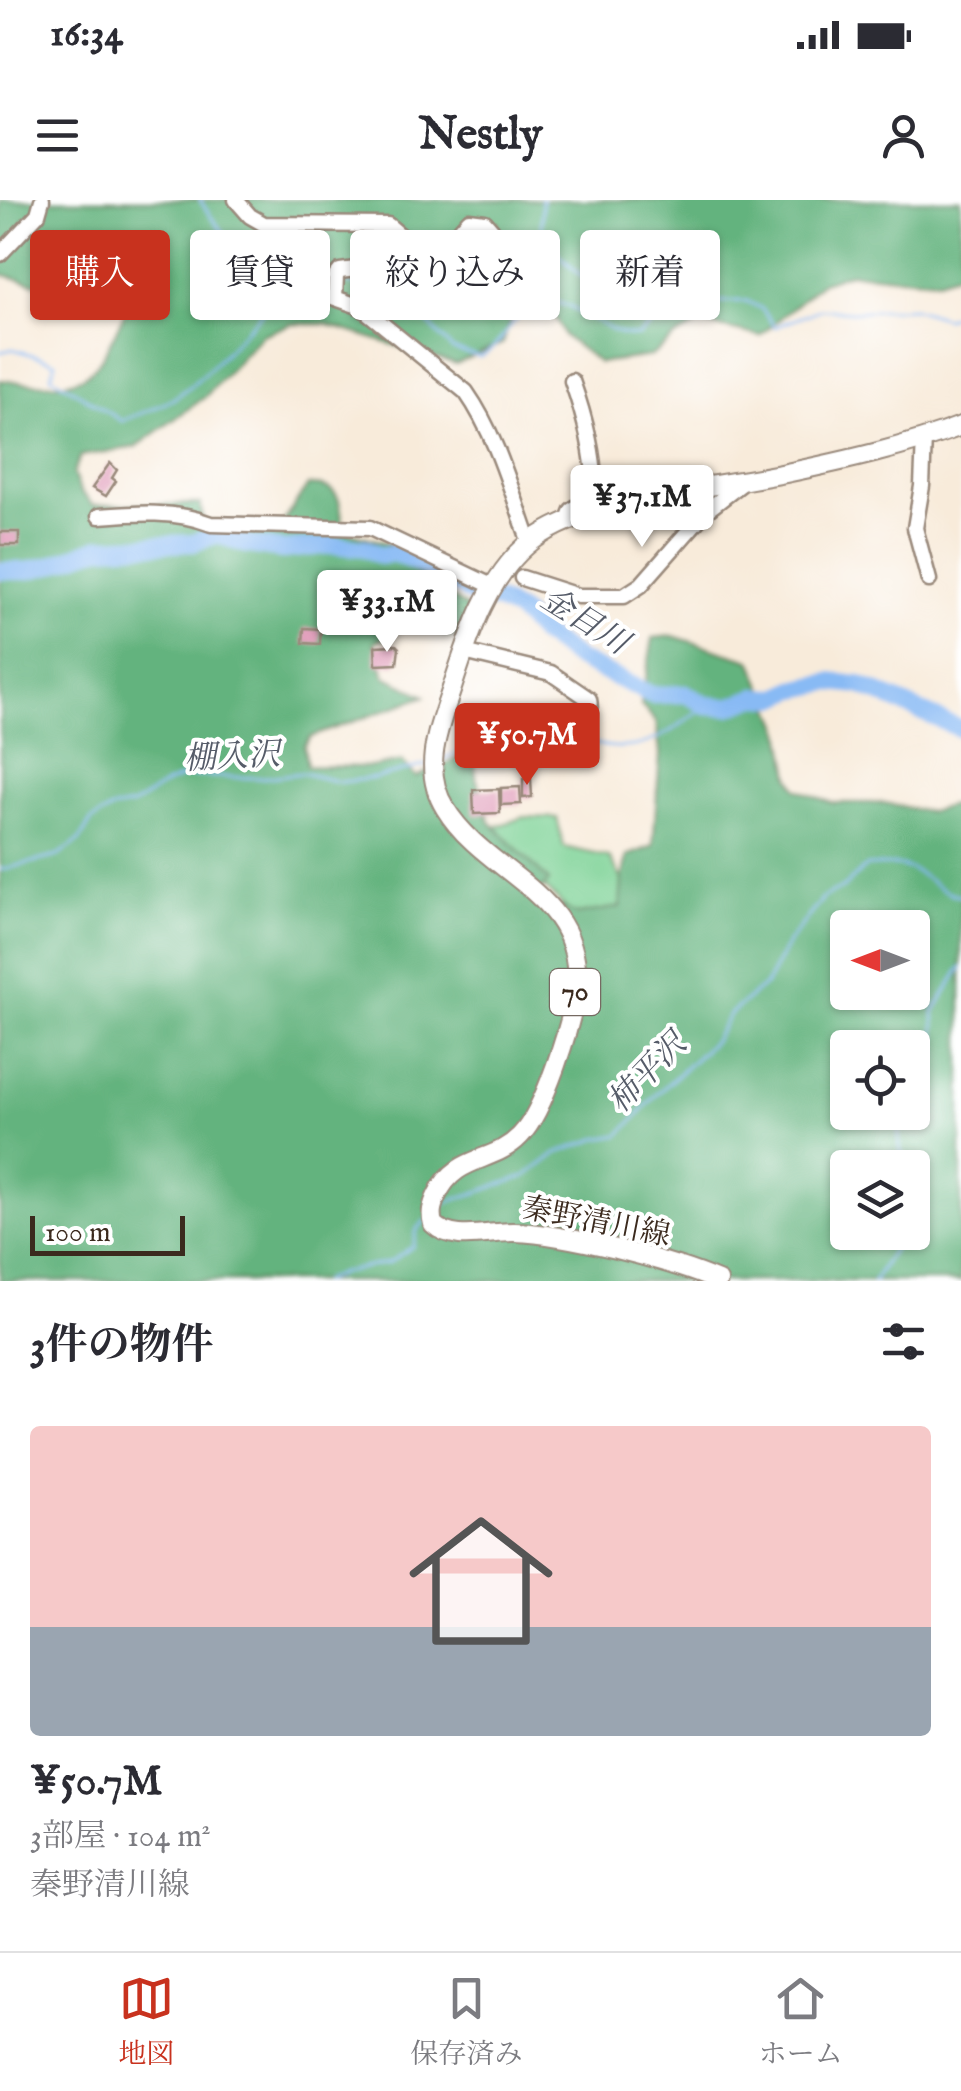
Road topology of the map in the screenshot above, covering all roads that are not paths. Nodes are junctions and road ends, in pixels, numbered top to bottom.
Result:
1 (42, 200) edge
2 (236, 200) edge
3 (0, 254) edge
4 (572, 381) dead end
5 (961, 426) edge
6 (924, 438) junction
7 (747, 480) junction
8 (99, 516) dead end
9 (567, 522) junction
10 (530, 542) junction
11 (522, 578) dead end
12 (929, 580) dead end
13 (492, 591) junction
14 (464, 652) junction
15 (573, 754) dead end
16 (718, 1281) edge

1 - 3 street
2 - 10 street
4 - 9 street
5 - 6 main road, 秦野清川線 / 70
6 - 7 main road, 秦野清川線 / 70
6 - 12 street
7 - 9 main road, 秦野清川線 / 70
7 - 11 street
8 - 13 street
9 - 10 main road, 秦野清川線 / 70
10 - 13 main road, 秦野清川線 / 70
13 - 14 main road, 秦野清川線 / 70
14 - 15 street
14 - 16 main road, 秦野清川線 / 70

